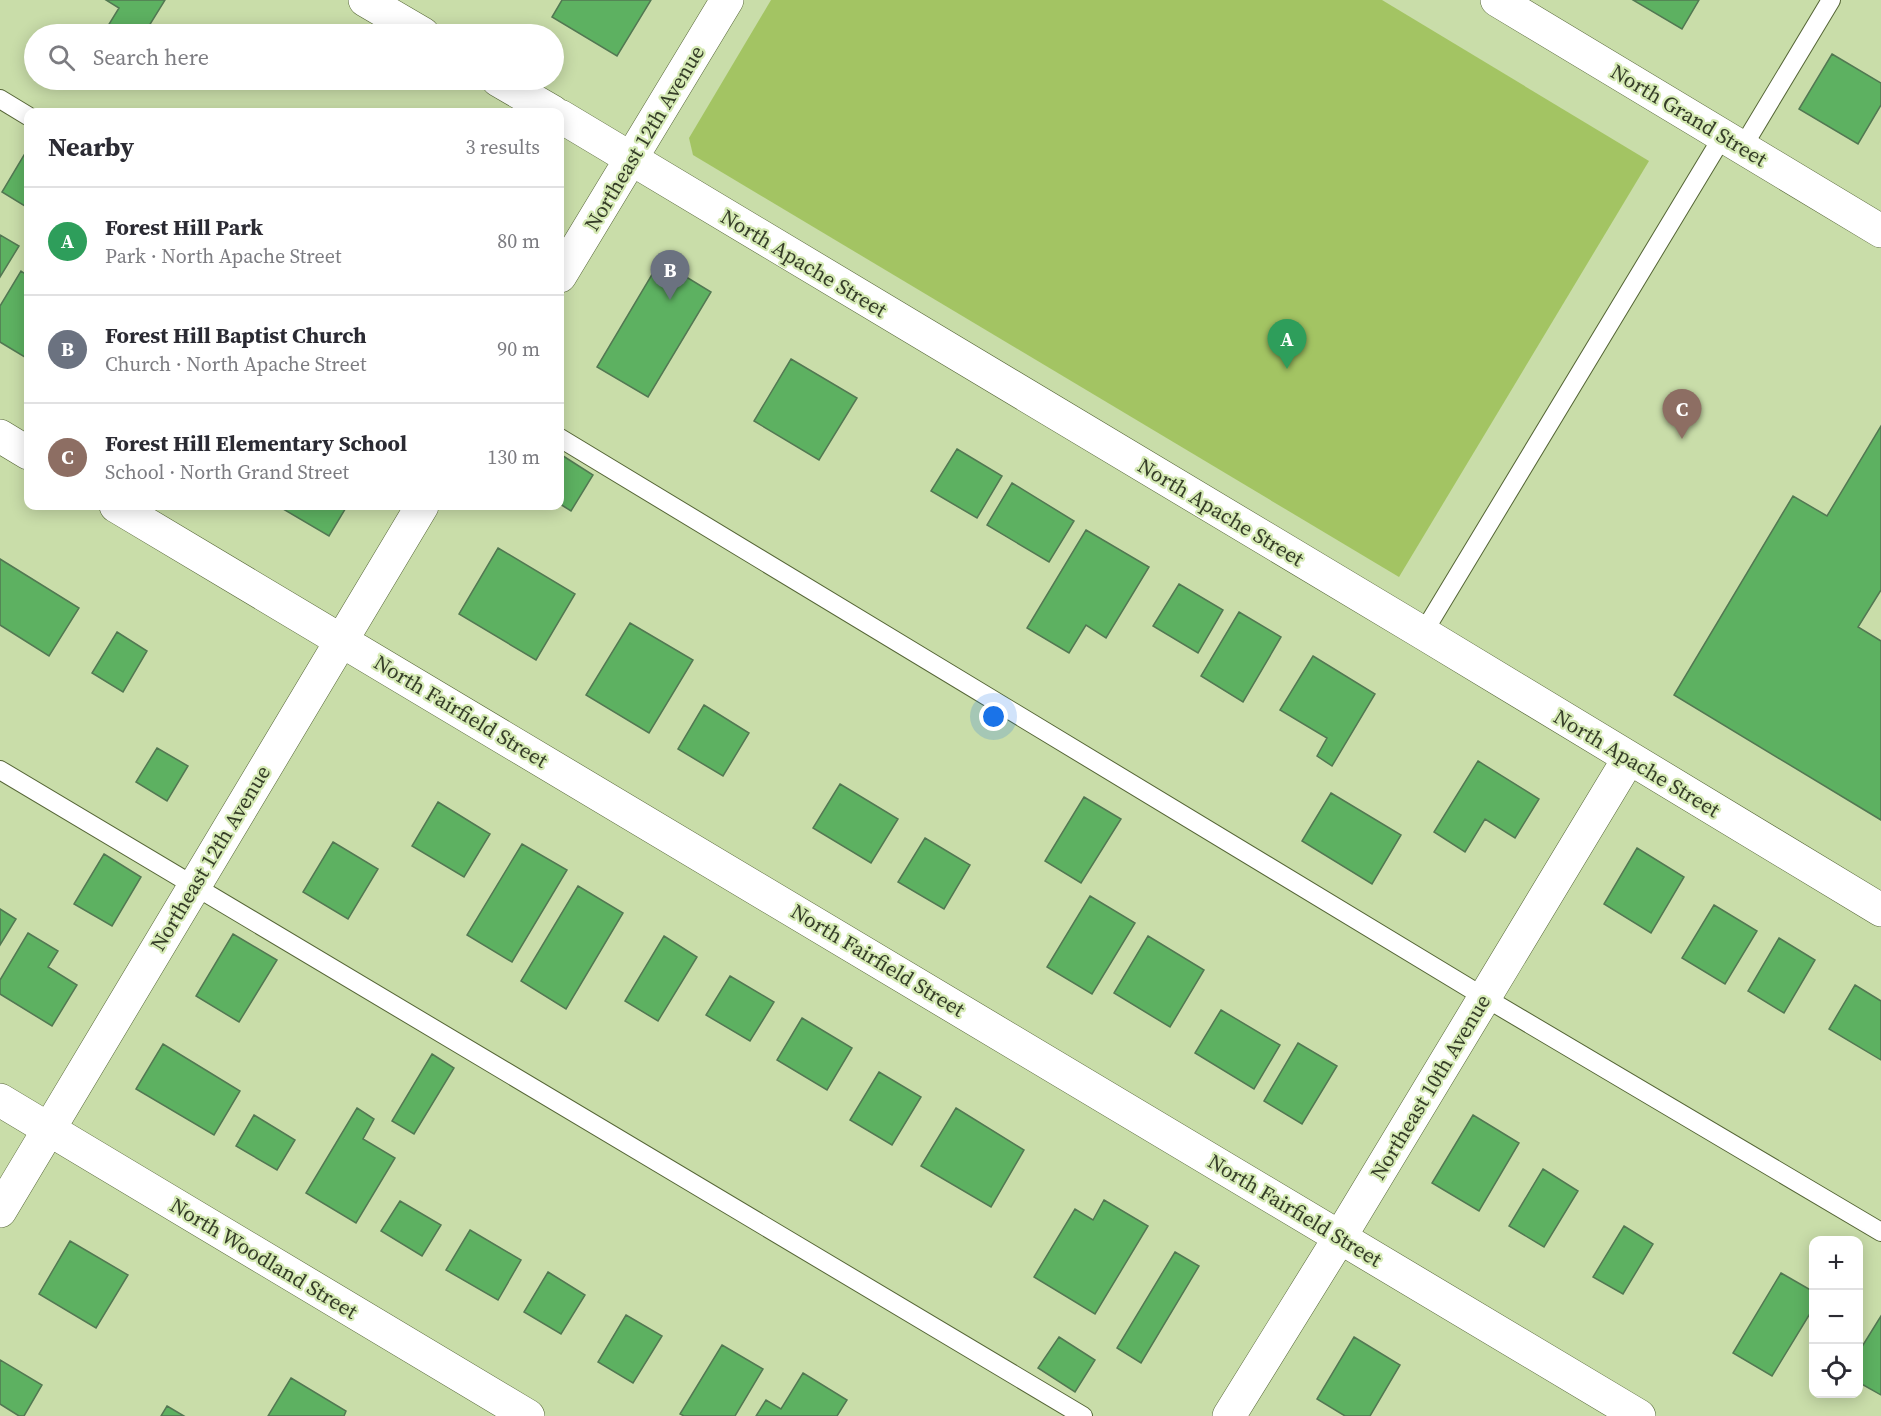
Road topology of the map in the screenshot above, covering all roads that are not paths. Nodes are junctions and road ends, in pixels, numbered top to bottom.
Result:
1 (365, 0) edge
2 (727, 0) edge
3 (1832, 0) edge
4 (1506, 2) edge
5 (406, 24) edge
6 (515, 90) edge
7 (0, 99) edge
8 (546, 108) edge
9 (24, 114) edge
10 (564, 118) edge
11 (1733, 142) junction
12 (631, 159) junction
13 (1881, 231) edge
14 (564, 269) edge
15 (0, 436) edge
16 (564, 440) edge
17 (24, 451) edge
18 (123, 510) edge
19 (420, 510) edge
20 (1423, 633) junction
21 (342, 640) junction
22 (1629, 758) junction
23 (0, 770) edge
24 (194, 884) junction
25 (1881, 910) edge
26 (1484, 997) junction
27 (0, 1100) edge
28 (48, 1129) junction
29 (0, 1210) edge
30 (1881, 1232) edge
31 (1340, 1237) junction
32 (528, 1416) edge
33 (1083, 1416) edge
34 (1229, 1416) edge
35 (1639, 1416) edge

1 - 5 street
2 - 12 street, Northeast 12th Avenue
3 - 11 lane
4 - 11 street, North Grand Street
6 - 8 street
7 - 9 lane
10 - 12 street, North Apache Street
11 - 13 street, North Grand Street
11 - 20 lane
12 - 14 street, Northeast 12th Avenue
12 - 20 street, North Apache Street
15 - 17 street
16 - 26 lane
18 - 21 street, North Fairfield Street
19 - 21 street, Northeast 12th Avenue
20 - 22 street, North Apache Street
21 - 24 street, Northeast 12th Avenue
21 - 31 street, North Fairfield Street
22 - 25 street, North Apache Street
22 - 26 street, Northeast 10th Avenue
23 - 24 lane
24 - 28 street, Northeast 12th Avenue
24 - 33 lane
26 - 30 lane
26 - 31 street, Northeast 10th Avenue
27 - 28 street, North Woodland Street
28 - 29 street, Northeast 12th Avenue
28 - 32 street, North Woodland Street
31 - 34 street, Northeast 10th Avenue
31 - 35 street, North Fairfield Street

